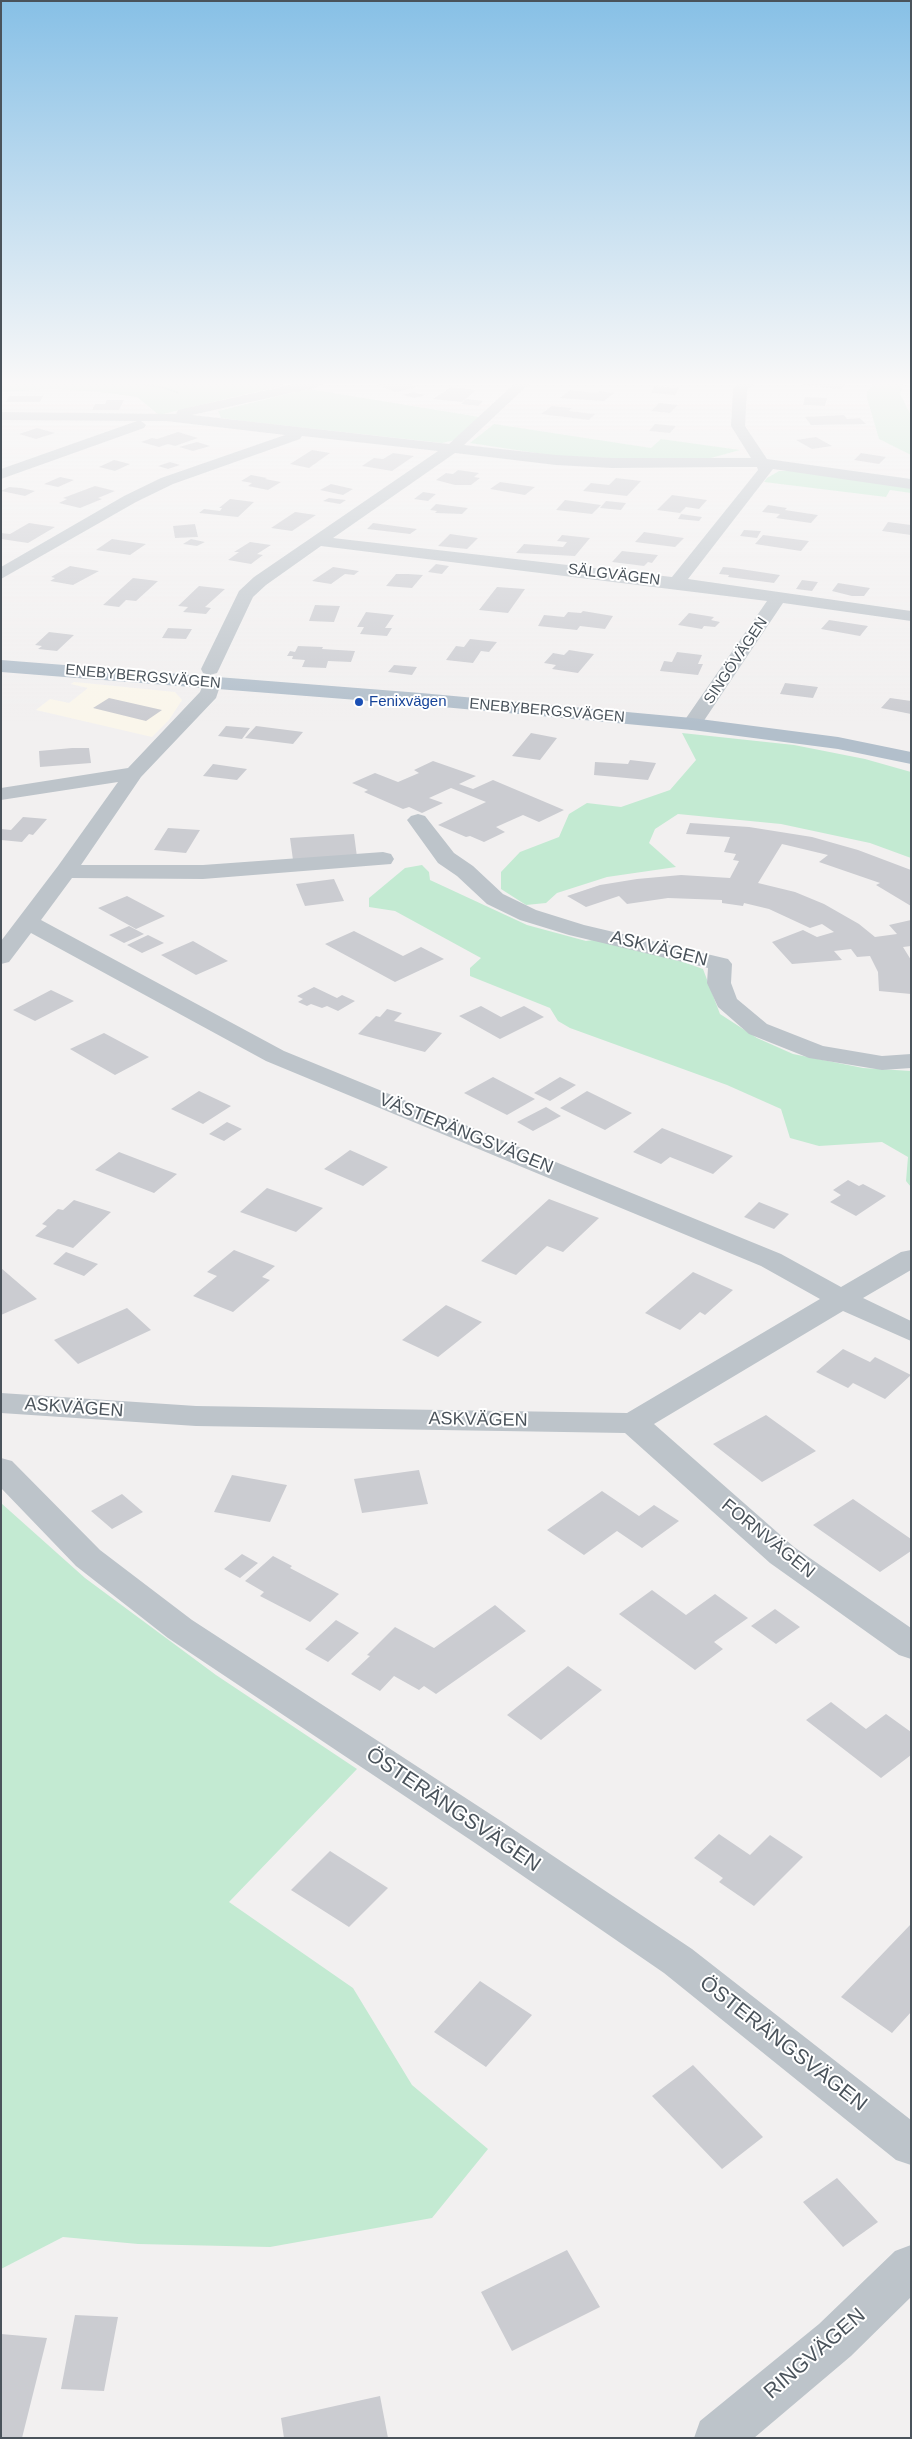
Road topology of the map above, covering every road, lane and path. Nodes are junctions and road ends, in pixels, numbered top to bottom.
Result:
1 (134, 497) edge
2 (381, 497) edge
3 (745, 497) edge
4 (317, 541) junction
5 (1, 574) edge
6 (676, 583) junction
7 (779, 597) junction
8 (911, 616) edge
9 (1, 666) edge
10 (211, 676) junction
11 (692, 724) junction
12 (911, 758) edge
13 (134, 773) junction
14 (1, 794) edge
15 (418, 820) dead end
16 (383, 859) dead end
17 (66, 871) junction
18 (29, 922) junction
19 (1, 957) edge
20 (911, 1061) edge
21 (911, 1258) edge
22 (841, 1299) junction
23 (911, 1332) edge
24 (1, 1403) edge
25 (633, 1422) junction
26 (1, 1469) edge
27 (911, 1646) edge
28 (911, 2146) edge
29 (911, 2266) edge
30 (717, 2438) edge

1 - 5 street
2 - 4 street
3 - 6 street
4 - 6 street, SÄLGVÄGEN
4 - 10 street
6 - 7 street, SÄLGVÄGEN
7 - 8 street, SÄLGVÄGEN
7 - 11 street, SINGÖVÄGEN
9 - 10 main road, ENEBYBERGSVÄGEN
10 - 11 main road, ENEBYBERGSVÄGEN
10 - 13 street
11 - 12 main road, ENEBYBERGSVÄGEN
13 - 14 street
13 - 17 street
15 - 20 street, ASKVÄGEN
16 - 17 street
17 - 18 street
18 - 19 street
18 - 22 street, VÄSTERÄNGSVÄGEN
21 - 22 street
22 - 23 street, VÄSTERÄNGSVÄGEN
22 - 25 street
24 - 25 street, ASKVÄGEN
25 - 27 street, FORNVÄGEN
26 - 28 street, ÖSTERÄNGSVÄGEN
29 - 30 street, RINGVÄGEN

